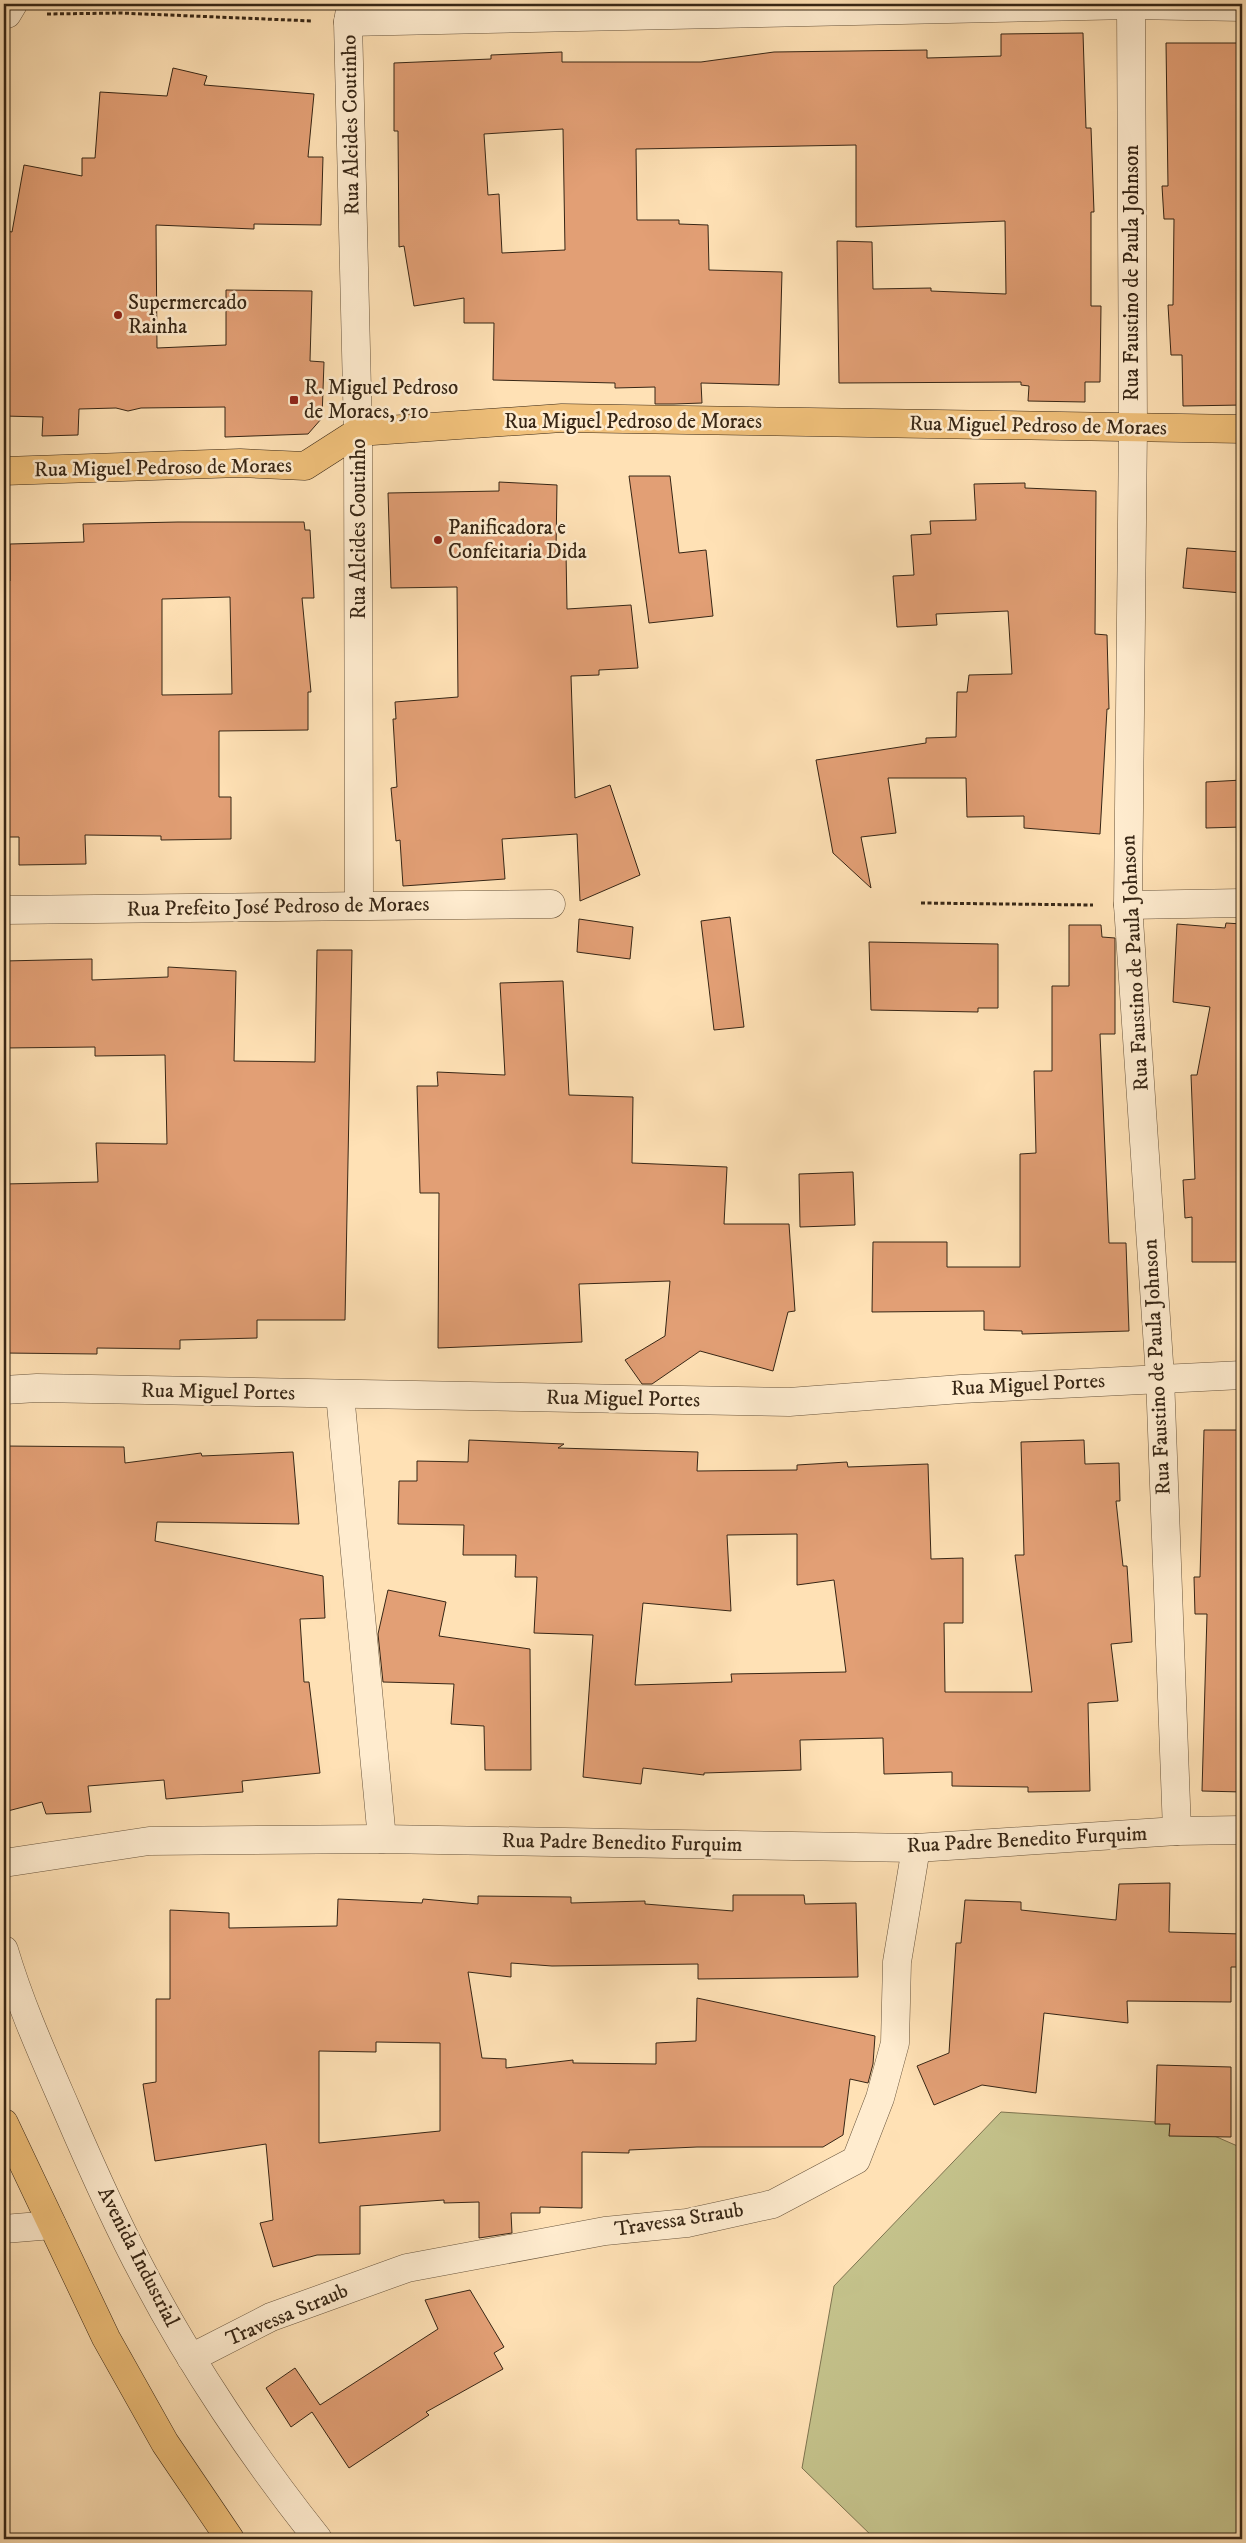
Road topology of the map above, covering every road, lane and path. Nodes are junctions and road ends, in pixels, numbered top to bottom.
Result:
1 (1131, 4) edge
2 (1242, 7) edge
3 (8, 11) edge
4 (350, 13) edge
5 (1133, 427) junction
6 (1242, 429) edge
7 (358, 432) junction
8 (4, 471) edge
9 (1242, 903) edge
10 (552, 904) dead end
11 (922, 904) dead end
12 (1128, 905) junction
13 (359, 906) junction
14 (4, 910) edge
15 (1242, 1374) edge
16 (1160, 1377) junction
17 (4, 1390) edge
18 (340, 1394) junction
19 (1242, 1830) edge
20 (1177, 1831) junction
21 (382, 1839) junction
22 (916, 1848) junction
23 (4, 1863) edge
24 (4, 1950) edge
25 (4, 2123) edge
26 (52, 2225) junction
27 (4, 2229) edge
28 (192, 2358) junction
29 (230, 2539) edge
30 (318, 2539) edge

1 - 2 street
1 - 4 street
1 - 5 street, Rua Faustino de Paula Johnson
3 - 4 path
4 - 7 street, Rua Alcides Coutinho
5 - 6 main road, Rua Miguel Pedroso de Moraes
5 - 7 main road, Rua Miguel Pedroso de Moraes
5 - 12 street, Rua Faustino de Paula Johnson
7 - 8 main road, Rua Miguel Pedroso de Moraes
7 - 13 street, Rua Alcides Coutinho
9 - 12 street
10 - 13 street, Rua Prefeito José Pedroso de Moraes
11 - 12 path
12 - 16 street, Rua Faustino de Paula Johnson
13 - 14 street, Rua Prefeito José Pedroso de Moraes
15 - 16 street, Rua Miguel Portes
16 - 18 street, Rua Miguel Portes
16 - 20 street, Rua Faustino de Paula Johnson
17 - 18 street, Rua Miguel Portes
18 - 21 street
19 - 20 street, Rua Padre Benedito Furquim
20 - 22 street, Rua Padre Benedito Furquim
21 - 22 street, Rua Padre Benedito Furquim
21 - 23 street, Rua Padre Benedito Furquim
22 - 28 street, Travessa Straub
24 - 28 street, Avenida Industrial
25 - 26 main road
26 - 27 street
26 - 29 main road
28 - 30 street, Avenida Industrial

